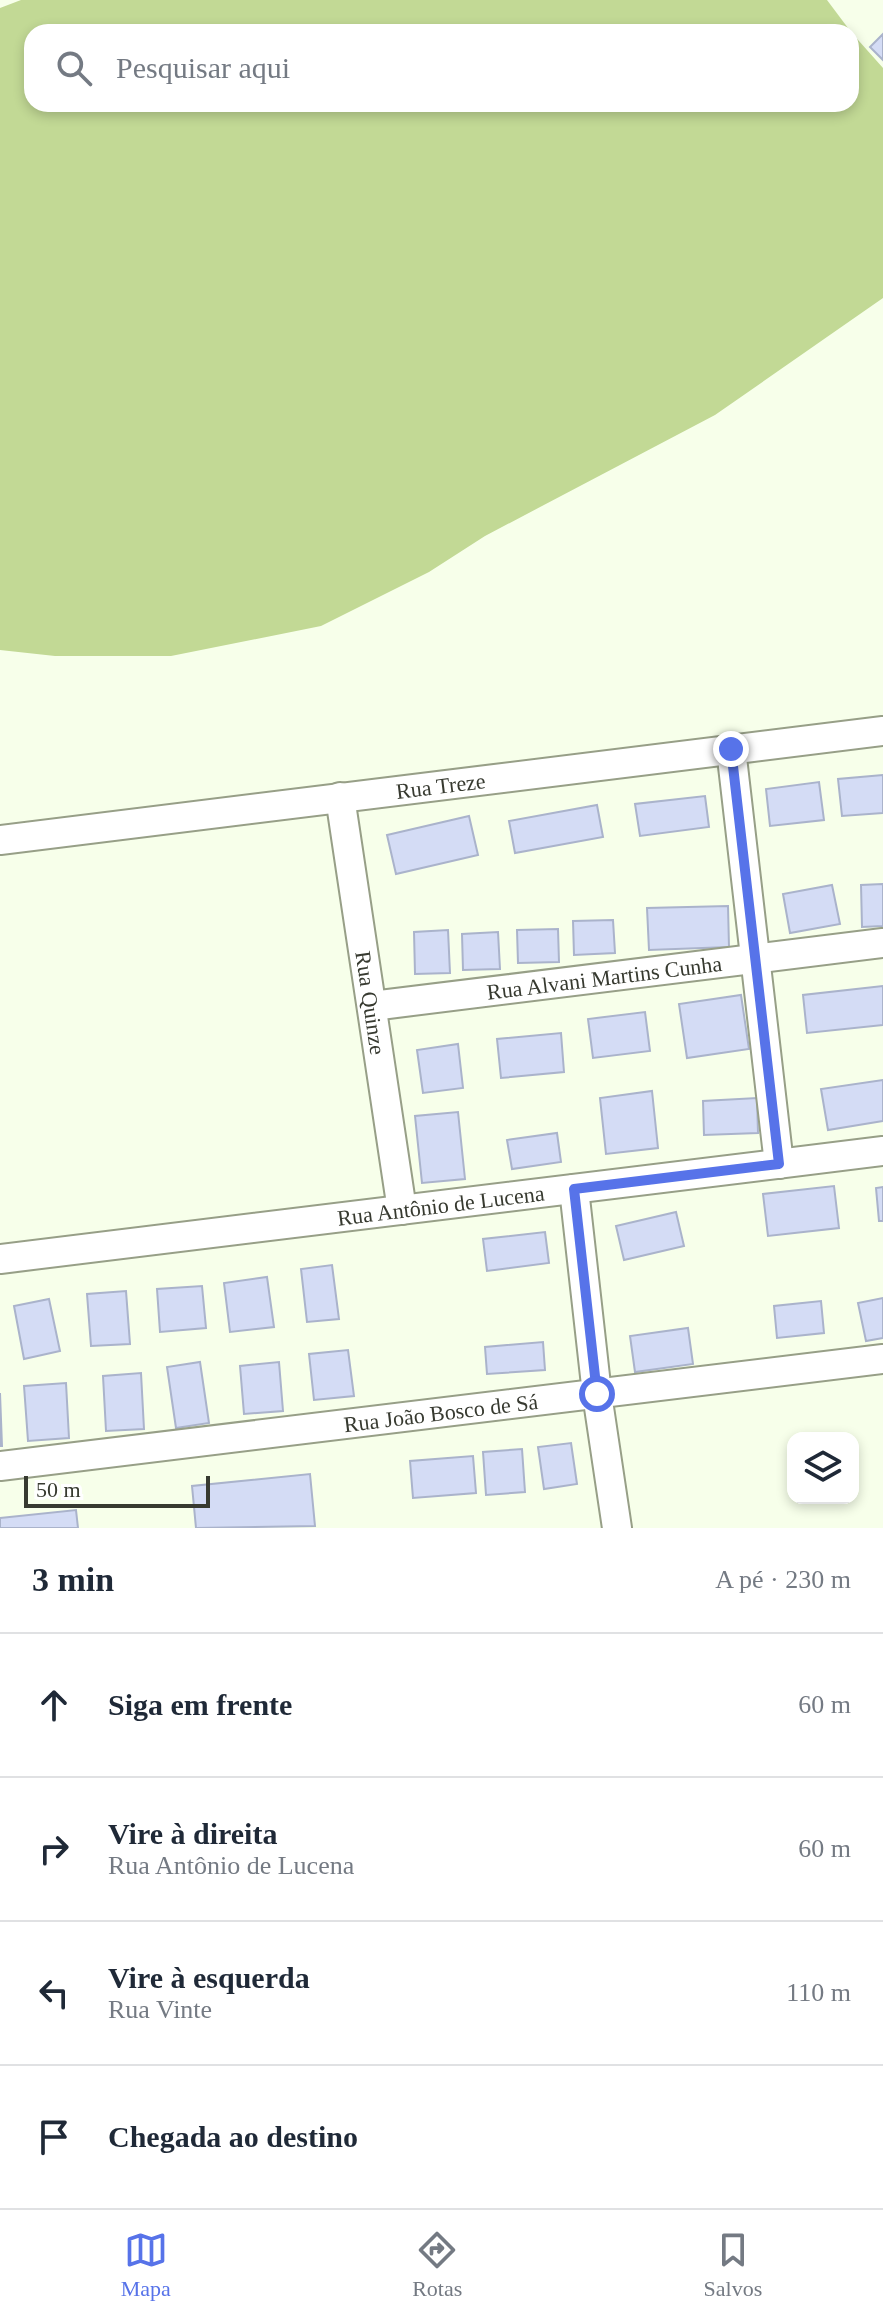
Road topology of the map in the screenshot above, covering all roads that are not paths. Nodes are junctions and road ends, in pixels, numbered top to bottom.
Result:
1 (883, 731) edge
2 (731, 749) junction
3 (340, 797) junction
4 (0, 840) edge
5 (883, 943) edge
6 (755, 958) junction
7 (372, 1006) junction
8 (883, 1151) edge
9 (779, 1164) junction
10 (574, 1189) junction
11 (402, 1210) junction
12 (0, 1259) edge
13 (883, 1359) edge
14 (597, 1394) junction
15 (0, 1466) edge
16 (617, 1528) edge

1 - 2 lane, Rua Treze
2 - 3 lane, Rua Treze
2 - 6 lane
3 - 4 lane, Rua Treze
3 - 7 lane, Rua Quinze
5 - 6 lane, Rua Alvani Martins Cunha
6 - 7 lane, Rua Alvani Martins Cunha
6 - 9 lane
7 - 11 lane, Rua Quinze
8 - 9 lane, Rua Antônio de Lucena
9 - 10 lane, Rua Antônio de Lucena
10 - 11 lane, Rua Antônio de Lucena
10 - 14 lane
11 - 12 lane, Rua Antônio de Lucena
13 - 14 lane, Rua João Bosco de Sá
14 - 15 lane, Rua João Bosco de Sá
14 - 16 lane

